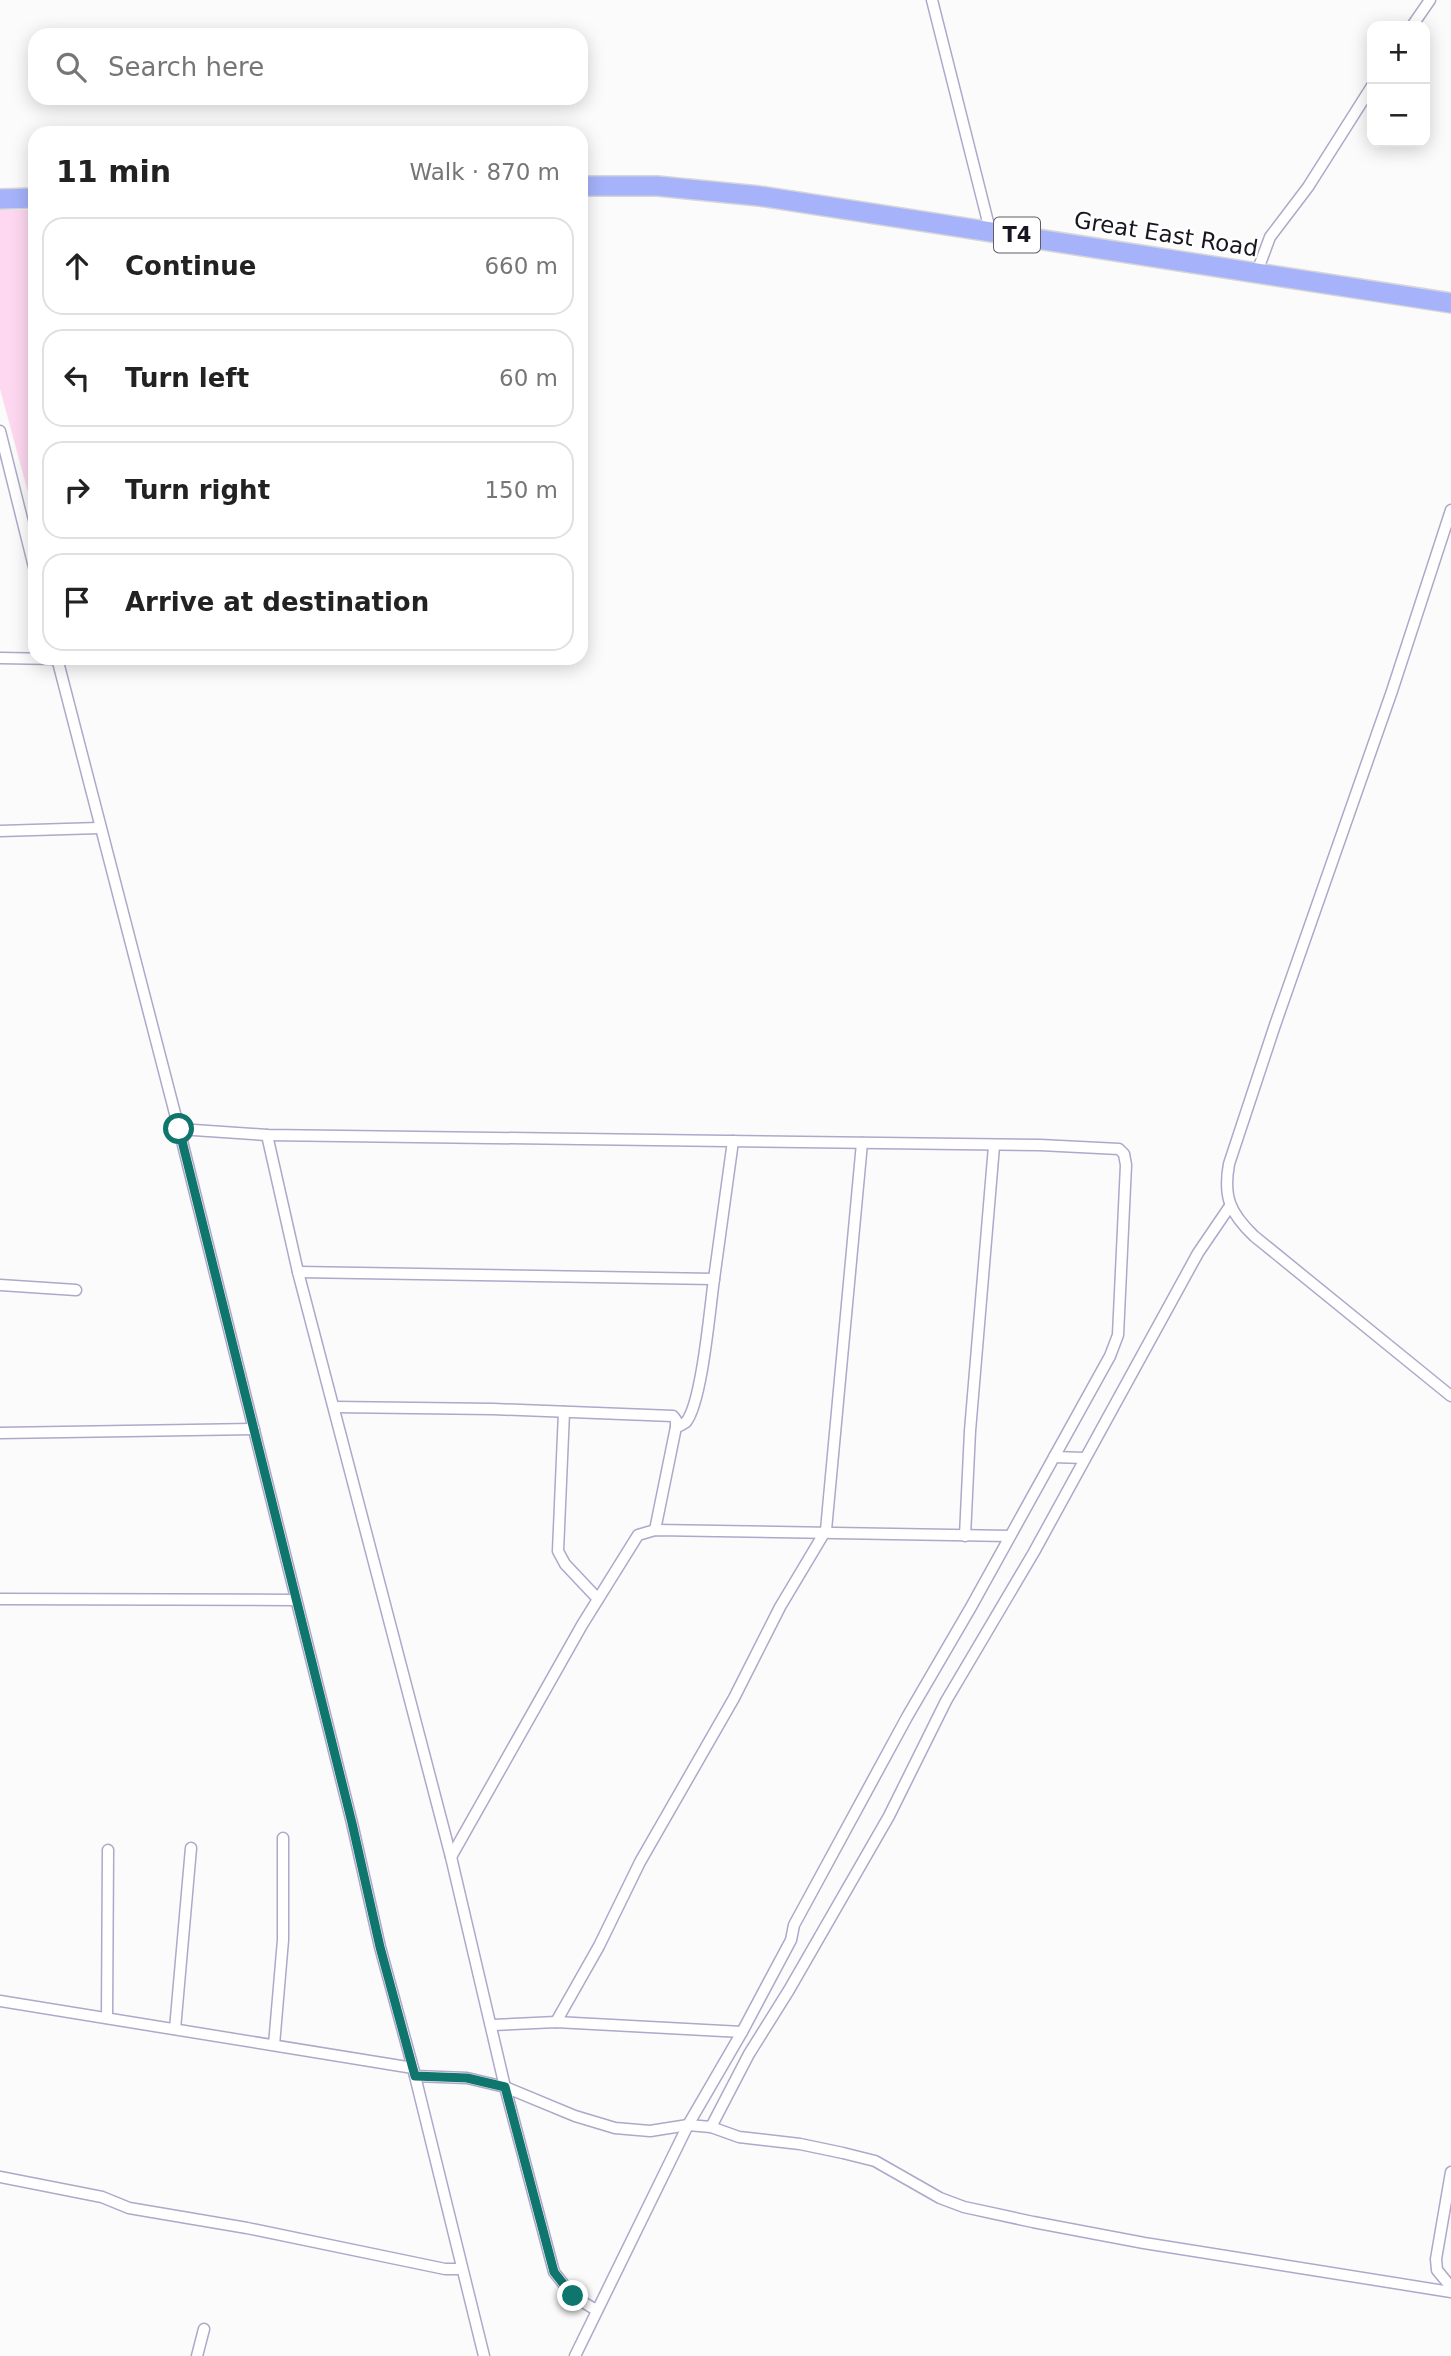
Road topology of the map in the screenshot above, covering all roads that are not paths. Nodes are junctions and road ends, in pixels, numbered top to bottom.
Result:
1 (932, 0) edge
2 (1430, 0) edge
3 (1415, 21) edge
4 (1367, 94) edge
5 (588, 186) edge
6 (28, 198) edge
7 (0, 199) edge
8 (990, 230) junction
9 (1257, 272) junction
10 (1451, 303) edge
11 (0, 431) edge
12 (6, 477) edge
13 (1451, 510) edge
14 (28, 548) edge
15 (0, 658) edge
16 (28, 658) edge
17 (59, 665) edge
18 (100, 828) junction
19 (0, 831) edge
20 (179, 1129) junction
21 (267, 1135) junction
22 (733, 1141) junction
23 (862, 1143) junction
24 (994, 1146) junction
25 (1230, 1206) junction
26 (298, 1272) junction
27 (714, 1279) junction
28 (0, 1285) edge
29 (76, 1290) dead end
30 (1451, 1396) edge
31 (334, 1407) junction
32 (564, 1412) junction
33 (676, 1427) junction
34 (254, 1429) junction
35 (0, 1433) edge
36 (1054, 1457) junction
37 (1084, 1458) junction
38 (655, 1530) junction
39 (823, 1534) junction
40 (965, 1536) junction
41 (1010, 1536) junction
42 (0, 1599) edge
43 (598, 1599) junction
44 (295, 1600) junction
45 (283, 1838) dead end
46 (191, 1847) dead end
47 (108, 1850) dead end
48 (451, 1857) junction
49 (0, 2001) edge
50 (107, 2018) junction
51 (556, 2022) junction
52 (492, 2025) junction
53 (175, 2029) junction
54 (742, 2032) junction
55 (274, 2045) junction
56 (414, 2072) junction
57 (505, 2087) junction
58 (688, 2125) junction
59 (711, 2127) junction
60 (1451, 2172) edge
61 (0, 2178) edge
62 (461, 2269) junction
63 (1451, 2290) edge
64 (596, 2310) junction
65 (204, 2329) dead end
66 (197, 2356) edge
67 (484, 2356) edge
68 (575, 2356) edge

1 - 8 street
2 - 3 street
4 - 9 street
5 - 8 highway, Great East Road / T4
6 - 7 highway
8 - 9 highway, Great East Road / T4
9 - 10 highway, Great East Road / T4
11 - 12 street
12 - 14 street
13 - 25 street
15 - 16 street
17 - 18 street
18 - 19 street
18 - 20 street
20 - 21 street
20 - 34 street
21 - 22 street
21 - 26 street
22 - 23 street
22 - 27 street
23 - 24 street
23 - 39 street
24 - 36 street
24 - 40 street
25 - 30 street
25 - 37 street
26 - 27 street
26 - 31 street
27 - 33 street
28 - 29 street
31 - 32 street
31 - 48 street
32 - 33 street
32 - 43 street
33 - 38 street
34 - 35 street
34 - 44 street
36 - 37 street
36 - 41 street
37 - 59 street
38 - 39 street
38 - 43 street
39 - 40 street
39 - 51 street
40 - 41 street
41 - 54 street
42 - 44 street
43 - 48 street
44 - 56 street
45 - 55 street
46 - 53 street
47 - 50 street
48 - 52 street
49 - 50 street
50 - 53 street
51 - 52 street
51 - 54 street
52 - 57 street
53 - 55 street
54 - 58 street
55 - 56 street
56 - 57 street
56 - 62 street
57 - 58 street
57 - 64 street
58 - 59 street
58 - 64 street
59 - 63 street
60 - 63 street
61 - 62 street
62 - 67 street
64 - 68 street
65 - 66 street

